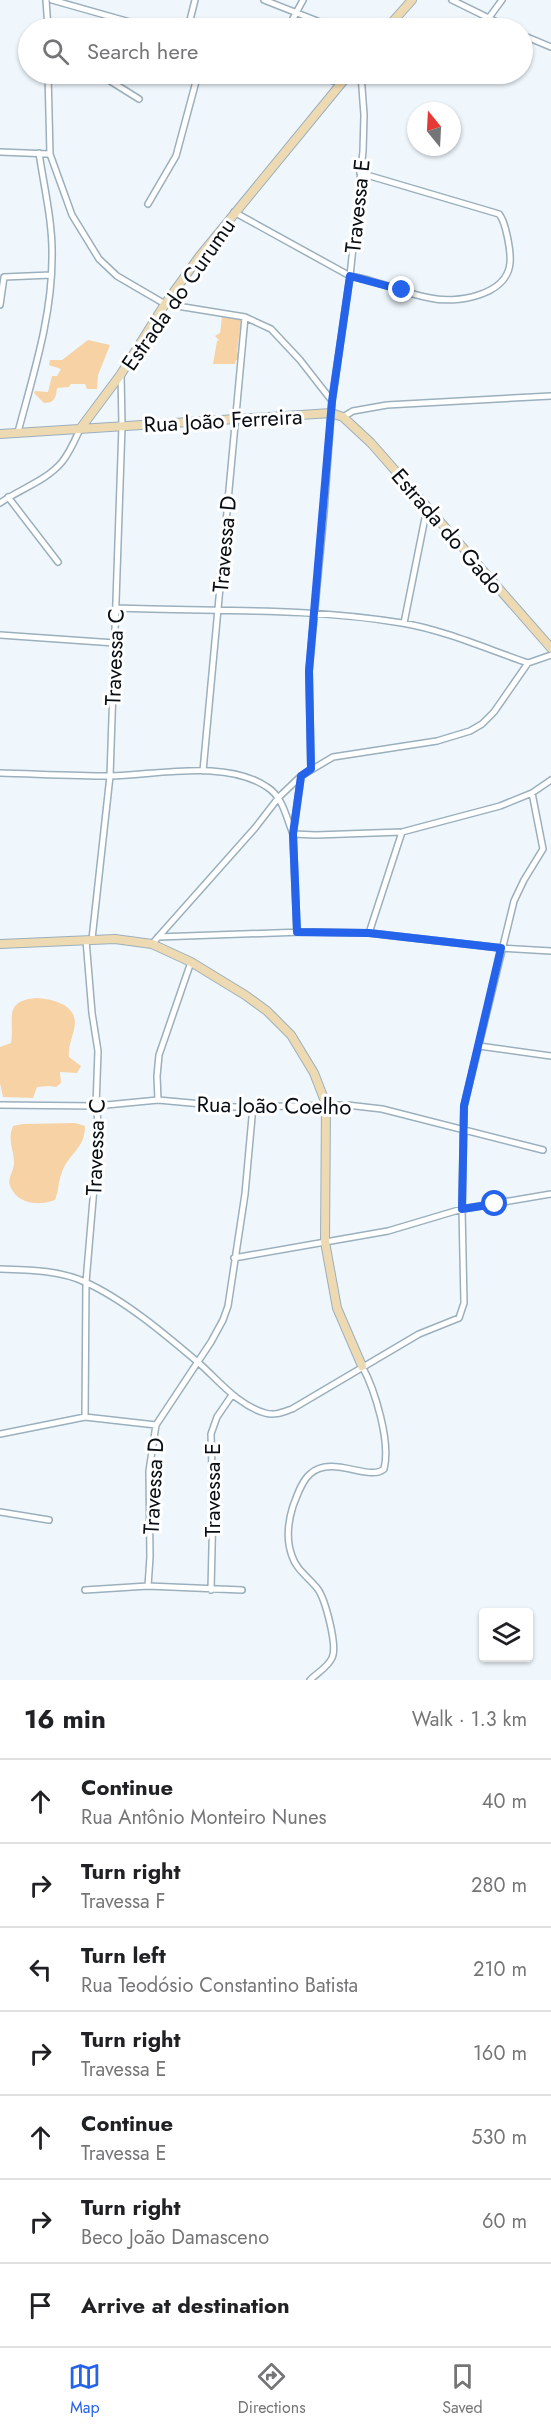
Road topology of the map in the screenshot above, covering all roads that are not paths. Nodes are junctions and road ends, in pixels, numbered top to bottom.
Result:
1 (46, 0) edge
2 (52, 0) edge
3 (195, 0) edge
4 (264, 0) edge
5 (303, 0) edge
6 (452, 0) edge
7 (502, 0) edge
8 (409, 1) edge
9 (296, 14) junction
10 (47, 18) edge
11 (116, 18) edge
12 (190, 18) edge
13 (294, 18) edge
14 (307, 18) edge
15 (395, 18) edge
16 (486, 18) edge
17 (489, 18) edge
18 (533, 39) edge
19 (551, 47) edge
20 (48, 84) edge
21 (115, 84) edge
22 (195, 84) edge
23 (339, 84) edge
24 (362, 84) edge
25 (139, 99) dead end
26 (0, 152) edge
27 (39, 153) junction
28 (50, 154) junction
29 (360, 173) junction
30 (148, 204) dead end
31 (234, 212) junction
32 (51, 275) junction
33 (350, 276) junction
34 (2, 277) edge
35 (165, 304) junction
36 (0, 305) edge
37 (245, 318) junction
38 (121, 374) junction
39 (551, 396) edge
40 (332, 401) junction
41 (332, 413) junction
42 (343, 417) junction
43 (234, 420) junction
44 (123, 426) junction
45 (80, 429) junction
46 (18, 432) junction
47 (0, 434) edge
48 (8, 497) junction
49 (0, 503) edge
50 (427, 508) junction
51 (58, 562) dead end
52 (116, 608) junction
53 (218, 611) junction
54 (315, 612) junction
55 (404, 623) junction
56 (0, 635) edge
57 (115, 643) junction
58 (551, 648) edge
59 (551, 656) edge
60 (528, 663) junction
61 (311, 769) junction
62 (203, 771) junction
63 (0, 773) edge
64 (110, 776) junction
65 (301, 776) junction
66 (551, 780) edge
67 (532, 793) junction
68 (279, 797) junction
69 (402, 832) junction
70 (293, 834) junction
71 (297, 932) junction
72 (369, 933) junction
73 (158, 937) junction
74 (89, 939) junction
75 (0, 944) edge
76 (152, 944) junction
77 (501, 948) junction
78 (551, 951) edge
79 (191, 962) junction
80 (479, 1046) junction
81 (551, 1056) edge
82 (158, 1100) junction
83 (326, 1104) junction
84 (0, 1105) edge
85 (96, 1106) junction
86 (253, 1106) junction
87 (463, 1129) junction
88 (543, 1150) dead end
89 (551, 1194) edge
90 (462, 1209) junction
91 (325, 1242) junction
92 (234, 1258) junction
93 (0, 1269) edge
94 (86, 1282) junction
95 (198, 1362) junction
96 (362, 1366) junction
97 (232, 1395) junction
98 (85, 1417) junction
99 (156, 1425) junction
100 (0, 1434) edge
101 (0, 1512) edge
102 (49, 1520) dead end
103 (148, 1586) junction
104 (85, 1590) dead end
105 (211, 1590) junction
106 (242, 1590) dead end
107 (310, 1680) edge

1 - 10 street
2 - 11 street
3 - 12 street
4 - 9 street
5 - 9 street
6 - 16 street
7 - 17 street
8 - 15 street
9 - 13 street
9 - 14 street
18 - 19 street
20 - 28 street
21 - 25 street
22 - 30 street
23 - 31 street, Estrada do Curumu
24 - 29 street, Travessa E
26 - 27 street
27 - 28 street
27 - 32 street
28 - 35 street
29 - 33 street, Travessa E
29 - 33 street
31 - 33 street
31 - 35 street, Estrada do Curumu
32 - 34 street
32 - 46 street
33 - 40 street, Travessa E
34 - 36 street
35 - 37 street
35 - 38 street, Estrada do Curumu
37 - 40 street
37 - 43 street, Travessa D
38 - 44 street, Travessa C
38 - 45 street, Estrada do Curumu
39 - 42 street
40 - 41 street, Travessa E
41 - 42 street, Rua João Ferreira
41 - 43 street, Rua João Ferreira
41 - 54 street, Travessa E
42 - 50 street, Estrada do Gado
43 - 44 street, Rua João Ferreira
43 - 53 street, Travessa D
44 - 45 street, Rua João Ferreira
44 - 52 street, Travessa C
45 - 46 street, Rua João Ferreira
45 - 48 street, Estrada do Curumu
46 - 47 street, Rua João Ferreira
48 - 49 street, Estrada do Curumu
48 - 51 street
50 - 55 street
50 - 58 street, Estrada do Gado
52 - 53 street
52 - 57 street, Travessa C
53 - 54 street
53 - 62 street, Travessa D
54 - 55 street
54 - 61 street, Travessa E
55 - 60 street
56 - 57 street
57 - 64 street, Travessa C
59 - 60 street
60 - 61 street
61 - 65 street
62 - 64 street
62 - 68 street
63 - 64 street
64 - 74 street, Travessa C
65 - 68 street
65 - 70 street
66 - 67 street
67 - 69 street
67 - 77 street
68 - 70 street
68 - 73 street
69 - 70 street
69 - 72 street
70 - 71 street
71 - 72 street
71 - 73 street
72 - 77 street
73 - 76 street
74 - 75 street
74 - 76 street
74 - 85 street, Travessa C
76 - 79 street
77 - 78 street
77 - 80 street
79 - 82 street
79 - 83 street
80 - 81 street
80 - 87 street
82 - 85 street, Rua João Coelho
82 - 86 street, Rua João Coelho
83 - 86 street, Rua João Coelho
83 - 87 street, Rua João Coelho
83 - 91 street
84 - 85 street, Rua João Coelho
85 - 94 street, Travessa C
86 - 92 street, Travessa D
87 - 88 street, Rua João Coelho
87 - 90 street
89 - 90 street
90 - 91 street
90 - 96 street
91 - 92 street
91 - 96 street
92 - 95 street, Travessa D
93 - 94 street
94 - 95 street
94 - 98 street, Travessa C
95 - 97 street
95 - 99 street, Travessa D
96 - 97 street
96 - 107 street
97 - 105 street, Travessa E
98 - 99 street
98 - 100 street
99 - 103 street, Travessa D
101 - 102 street
103 - 104 street
103 - 105 street
105 - 106 street

